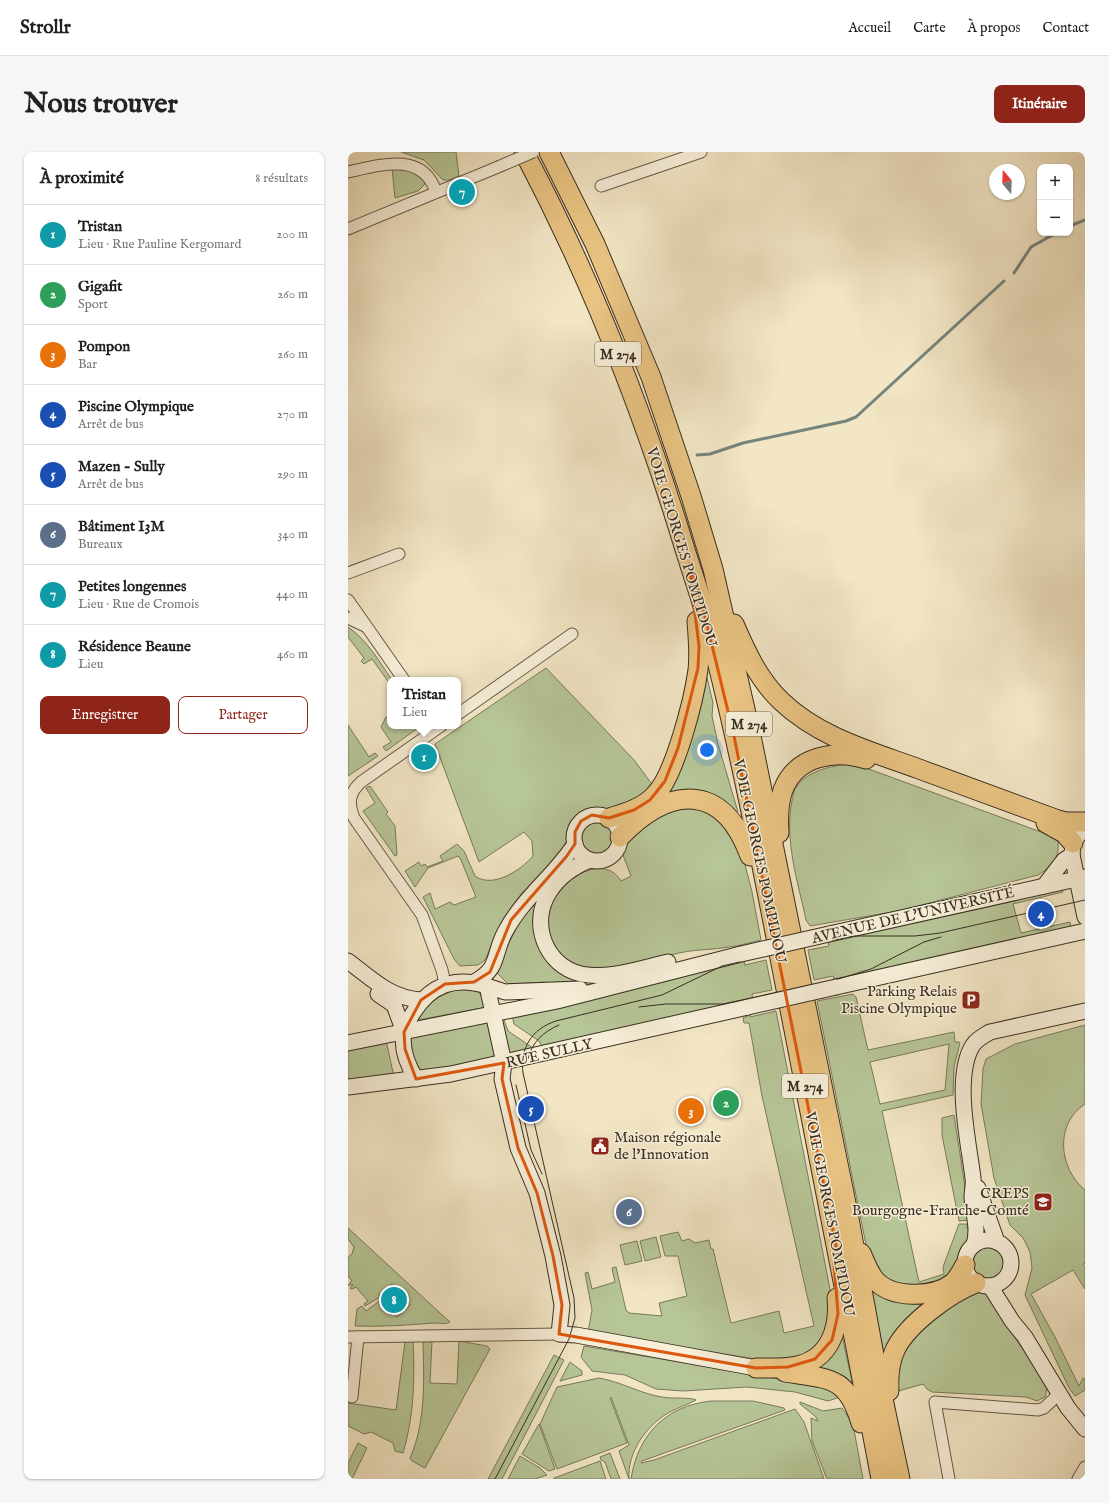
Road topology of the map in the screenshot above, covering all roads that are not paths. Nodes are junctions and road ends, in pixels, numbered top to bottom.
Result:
1 (524, 152) edge
2 (533, 152) edge
3 (550, 152) edge
4 (701, 152) edge
5 (392, 157) edge
6 (348, 172) edge
7 (601, 186) dead end
8 (436, 192) junction
9 (348, 229) edge
10 (399, 554) dead end
11 (689, 564) junction
12 (713, 569) junction
13 (348, 573) edge
14 (348, 600) edge
15 (348, 618) edge
16 (365, 626) junction
17 (572, 634) dead end
18 (402, 677) edge
19 (461, 712) edge
20 (435, 729) edge
21 (610, 818) junction
22 (1085, 822) edge
23 (1085, 826) edge
24 (620, 837) junction
25 (575, 844) junction
26 (1072, 849) junction
27 (590, 860) junction
28 (1080, 878) edge
29 (780, 880) junction
30 (1044, 886) junction
31 (772, 916) junction
32 (1085, 917) edge
33 (1085, 931) edge
34 (723, 958) junction
35 (348, 961) edge
36 (348, 973) edge
37 (445, 984) junction
38 (481, 984) junction
39 (599, 990) junction
40 (421, 1000) junction
41 (1085, 1011) edge
42 (494, 1014) junction
43 (404, 1032) junction
44 (348, 1043) edge
45 (504, 1063) junction
46 (416, 1079) junction
47 (348, 1087) edge
48 (974, 1181) junction
49 (847, 1208) junction
50 (997, 1242) junction
51 (974, 1245) junction
52 (838, 1256) junction
53 (965, 1265) junction
54 (1007, 1276) junction
55 (983, 1284) junction
56 (560, 1334) junction
57 (353, 1337) edge
58 (1025, 1337) junction
59 (756, 1368) junction
60 (1060, 1392) junction
61 (352, 1398) dead end
62 (1085, 1429) edge
63 (893, 1442) junction
64 (877, 1458) junction
65 (1085, 1467) edge
66 (881, 1479) edge
67 (900, 1479) edge
68 (949, 1479) edge
69 (1078, 1479) edge

1 - 11 highway, VOIE GEORGES POMPIDOU / M 274
2 - 8 street, bridge
3 - 12 highway, VOIE GEORGES POMPIDOU / M 274
4 - 7 street
5 - 6 street
5 - 8 street
8 - 9 street
10 - 13 street
11 - 21 highway
11 - 31 highway, VOIE GEORGES POMPIDOU / M 274
12 - 22 highway
12 - 29 highway, VOIE GEORGES POMPIDOU / M 274
14 - 16 street
15 - 16 street
16 - 18 street
17 - 19 street
20 - 37 street
21 - 24 main road
21 - 25 main road
23 - 26 main road
24 - 27 main road
24 - 31 highway
25 - 27 main road
25 - 38 main road
26 - 28 main road
26 - 29 highway
26 - 30 main road
27 - 34 main road
28 - 30 main road, AVENUE DE L'UNIVERSITÉ
28 - 32 main road
29 - 49 highway, VOIE GEORGES POMPIDOU / M 274
30 - 34 main road, AVENUE DE L'UNIVERSITÉ, bridge
31 - 52 highway, VOIE GEORGES POMPIDOU / M 274
33 - 45 main road, RUE SULLY, bridge
34 - 39 main road
35 - 40 main road
36 - 43 main road
37 - 38 main road
37 - 40 main road
38 - 39 main road
38 - 42 main road
39 - 42 main road
40 - 43 main road
41 - 48 main road
42 - 43 main road
42 - 45 main road
43 - 44 main road
43 - 46 main road
45 - 46 main road, RUE SULLY
45 - 56 main road
46 - 47 main road, RUE SULLY
48 - 50 main road
48 - 51 main road
49 - 53 highway
49 - 63 highway, VOIE GEORGES POMPIDOU / M 274
50 - 51 main road
50 - 54 main road
51 - 53 main road
52 - 59 highway
52 - 64 highway, VOIE GEORGES POMPIDOU / M 274
53 - 55 main road
54 - 55 main road
54 - 58 main road
55 - 58 main road
55 - 63 highway
56 - 57 street
56 - 59 main road
57 - 61 street
58 - 60 main road
59 - 64 highway
60 - 62 main road
60 - 68 street
63 - 67 highway, VOIE GEORGES POMPIDOU / M 274
64 - 66 highway, VOIE GEORGES POMPIDOU / M 274
65 - 69 street

